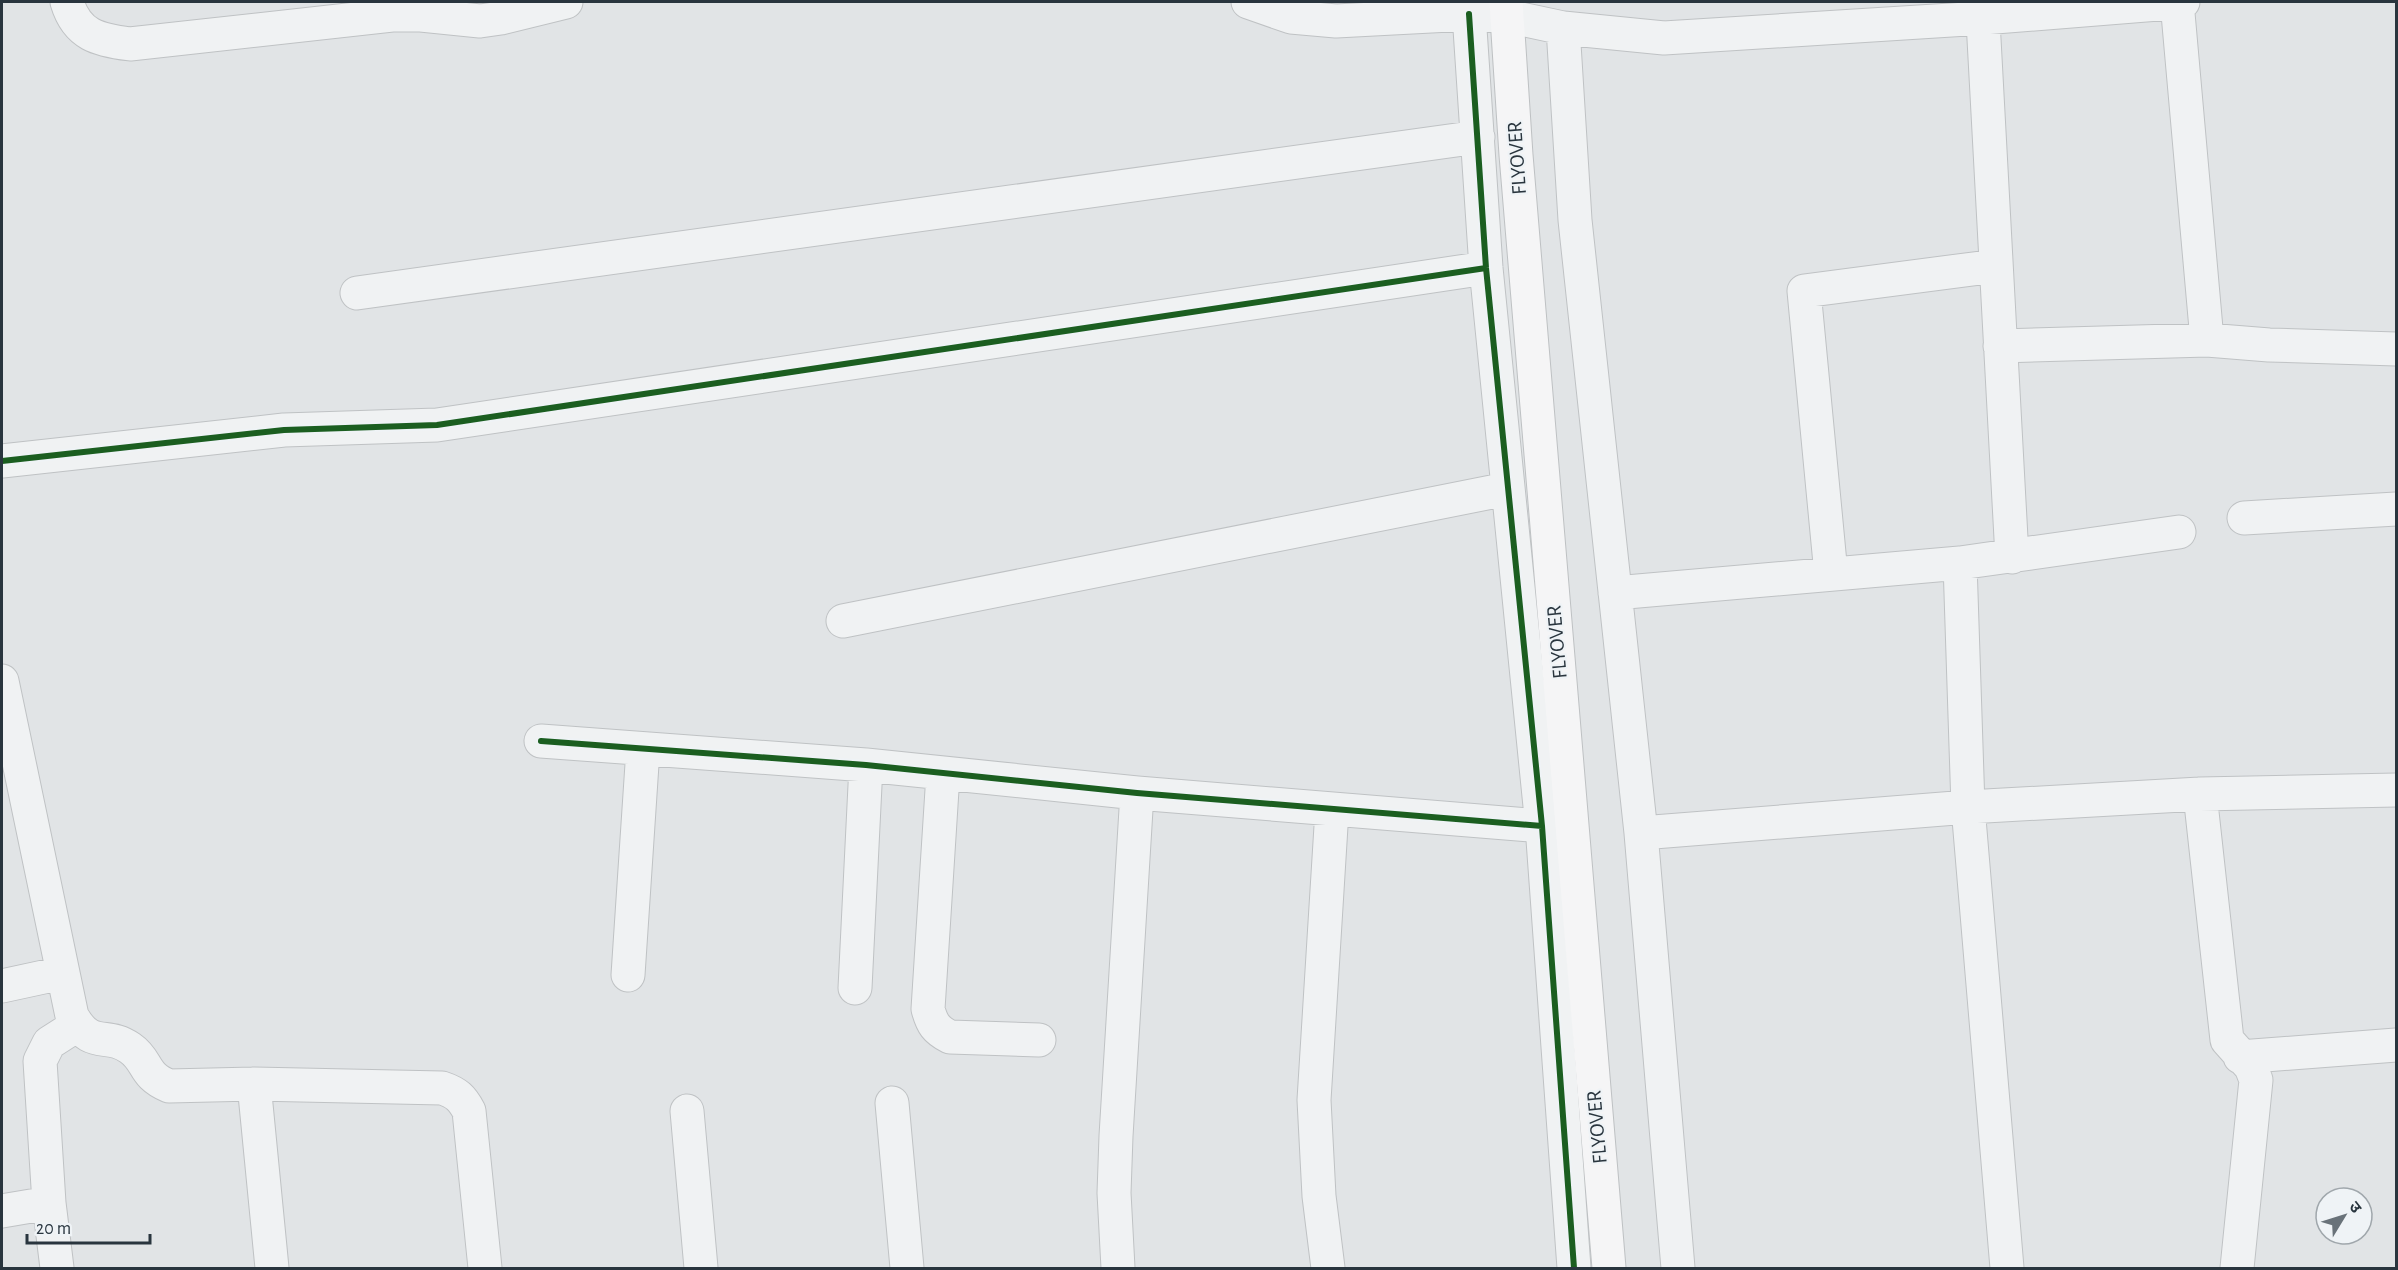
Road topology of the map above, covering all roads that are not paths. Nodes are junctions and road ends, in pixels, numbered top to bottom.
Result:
1 (67, 2) edge
2 (566, 2) edge
3 (1248, 2) edge
4 (2176, 2) edge
5 (2183, 2) edge
6 (1507, 9) edge
7 (1982, 10) edge
8 (1468, 14) junction
9 (1563, 28) junction
10 (1478, 137) junction
11 (1996, 266) junction
12 (1486, 268) junction
13 (357, 293) dead end
14 (2207, 340) junction
15 (2000, 346) junction
16 (2397, 349) edge
17 (2, 461) edge
18 (1507, 489) junction
19 (2397, 509) edge
20 (2244, 518) dead end
21 (2179, 532) dead end
22 (2012, 557) junction
23 (1960, 563) junction
24 (1832, 574) junction
25 (1615, 593) junction
26 (843, 621) dead end
27 (2, 681) edge
28 (541, 741) dead end
29 (643, 749) junction
30 (866, 765) junction
31 (943, 774) junction
32 (2397, 790) edge
33 (1137, 793) junction
34 (2200, 794) junction
35 (1968, 807) junction
36 (1332, 810) junction
37 (1542, 826) junction
38 (1641, 833) junction
39 (62, 973) junction
40 (628, 975) dead end
41 (2, 986) edge
42 (855, 988) dead end
43 (77, 1025) junction
44 (1039, 1040) dead end
45 (2397, 1045) edge
46 (2240, 1057) junction
47 (254, 1084) junction
48 (892, 1103) dead end
49 (687, 1111) dead end
50 (49, 1203) junction
51 (2, 1211) edge
52 (57, 1269) edge
53 (272, 1269) edge
54 (485, 1269) edge
55 (701, 1269) edge
56 (907, 1269) edge
57 (1118, 1269) edge
58 (1328, 1269) edge
59 (1574, 1269) edge
60 (1609, 1269) edge
61 (1678, 1269) edge
62 (2007, 1269) edge
63 (2237, 1269) edge

1 - 2 street
3 - 8 street
4 - 5 street
4 - 7 street
4 - 14 street
6 - 8 street
6 - 9 street
6 - 60 main road, FLYOVER
7 - 9 street
7 - 11 street
8 - 10 street
9 - 25 street
10 - 12 street
10 - 13 street
11 - 15 street
11 - 24 street
12 - 17 street
12 - 18 street
14 - 15 street
14 - 16 street
15 - 22 street
18 - 26 street
18 - 37 street
19 - 20 street
21 - 22 street
22 - 23 street
23 - 24 street
23 - 35 street
24 - 25 street
25 - 38 street
27 - 39 street
28 - 29 street
29 - 30 street
29 - 40 street
30 - 31 street
30 - 42 street
31 - 33 street
31 - 44 street
32 - 34 street
33 - 36 street
33 - 57 street
34 - 35 street
34 - 46 street
35 - 38 street
35 - 62 street
36 - 37 street
36 - 58 street
37 - 59 street
38 - 61 street
39 - 41 street
39 - 43 street
43 - 47 street
43 - 50 street
45 - 46 street
46 - 63 street
47 - 53 street
47 - 54 street
48 - 56 street
49 - 55 street
50 - 51 street
50 - 52 street

